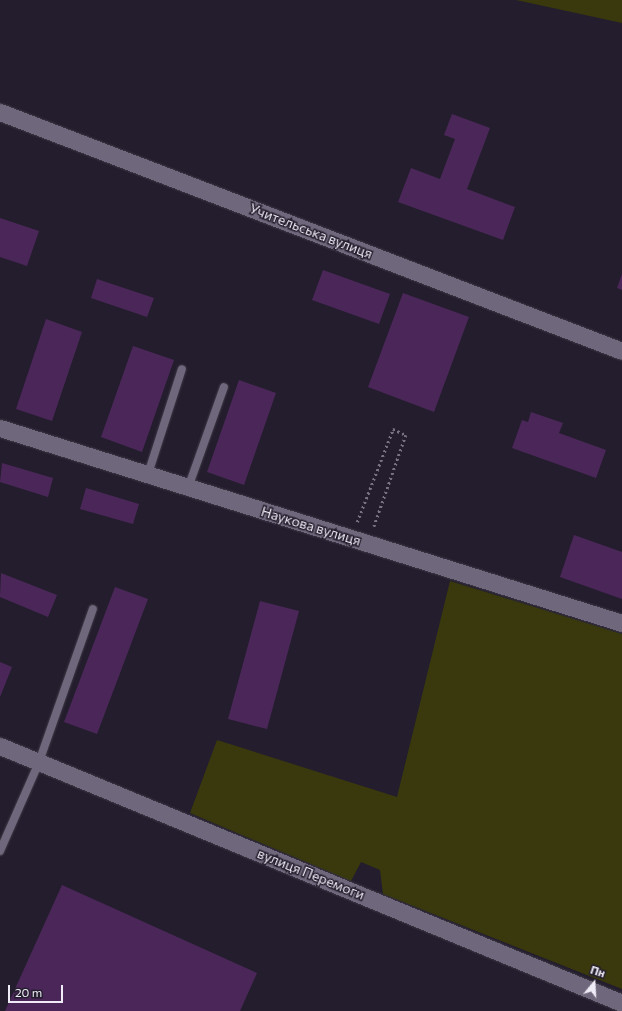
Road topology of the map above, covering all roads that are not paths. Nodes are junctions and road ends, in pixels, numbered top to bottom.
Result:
1 (0, 112) edge
2 (622, 351) edge
3 (182, 369) dead end
4 (224, 387) dead end
5 (0, 428) edge
6 (148, 474) junction
7 (188, 488) junction
8 (93, 609) dead end
9 (622, 623) edge
10 (0, 746) edge
11 (39, 762) junction
12 (0, 851) edge
13 (622, 1003) edge

1 - 2 street, Учительська вулиця
3 - 6 lane
4 - 7 lane
5 - 6 street, Наукова вулиця
6 - 7 street, Наукова вулиця
7 - 9 street, Наукова вулиця
8 - 11 lane
10 - 11 street, вулиця Перемоги
11 - 12 lane
11 - 13 street, вулиця Перемоги

